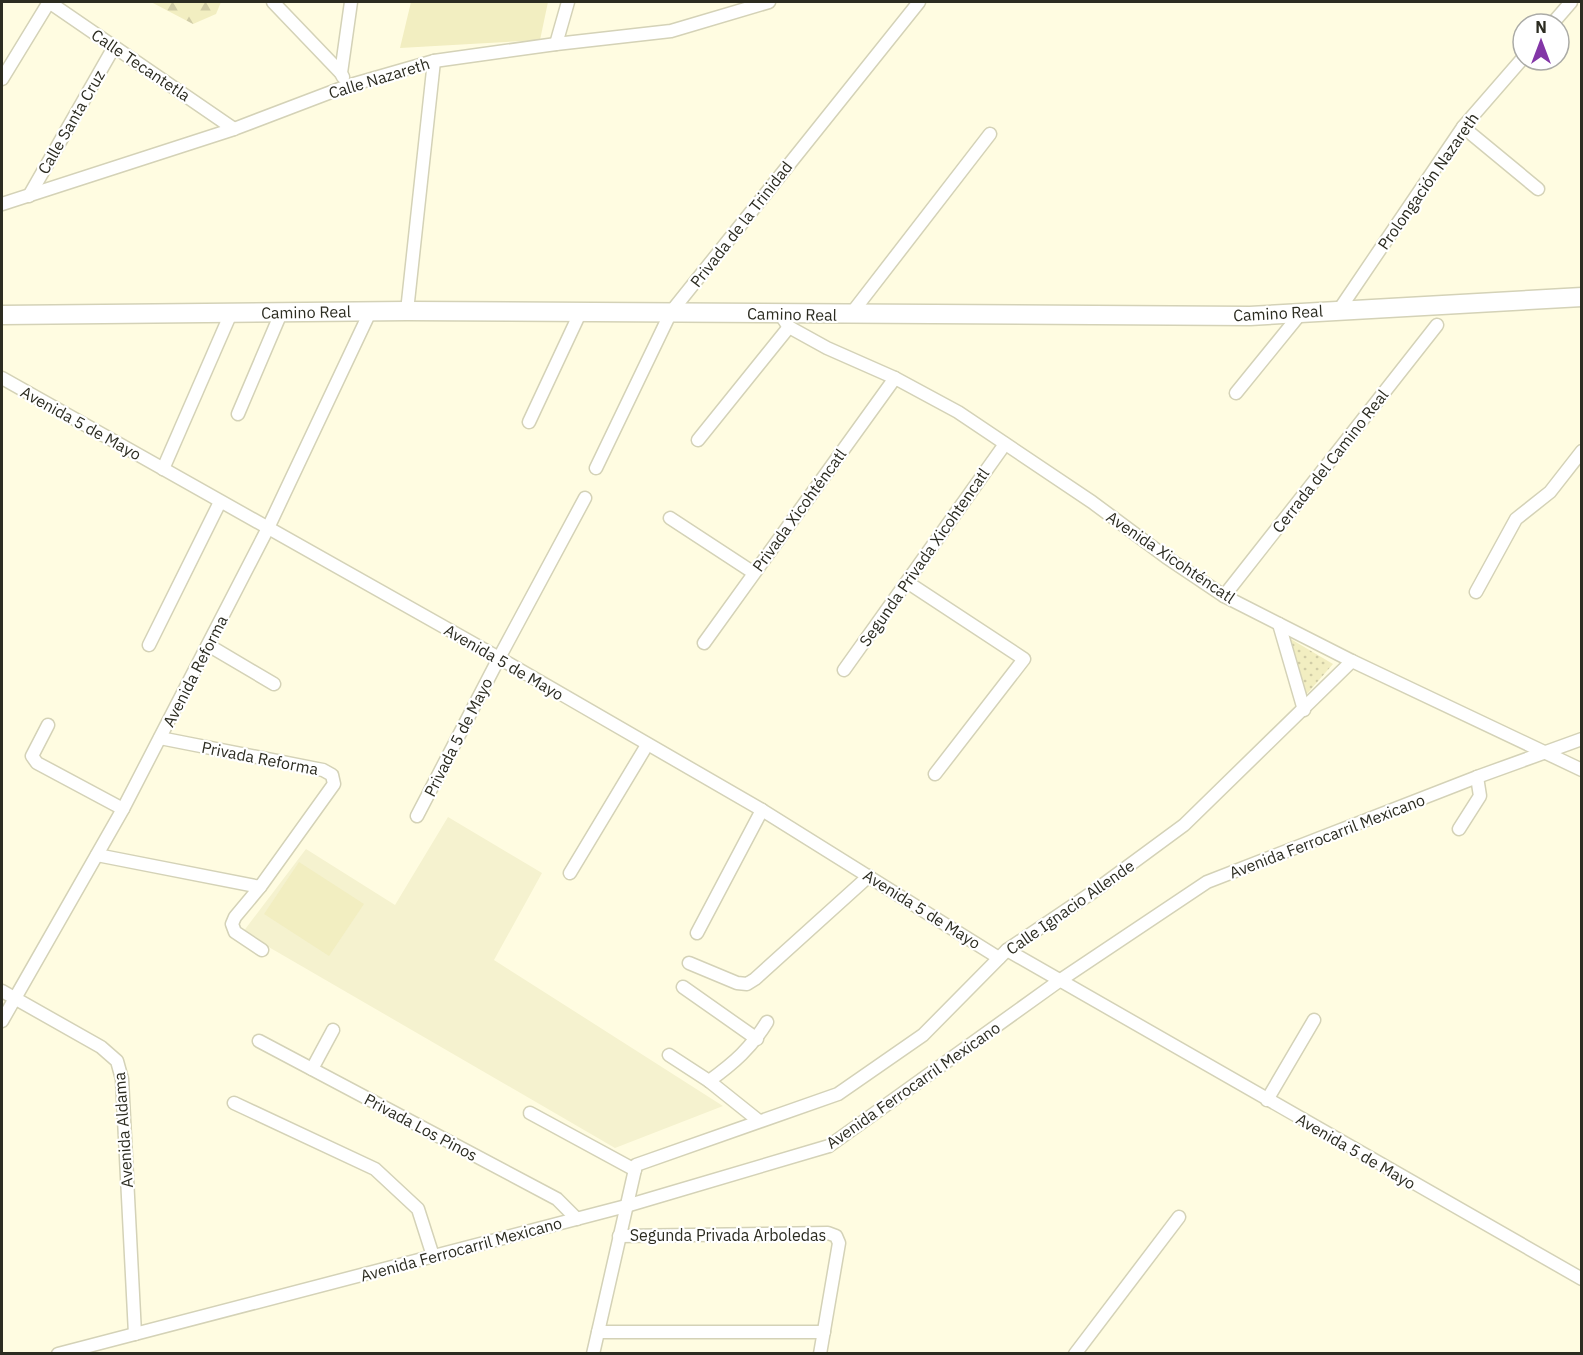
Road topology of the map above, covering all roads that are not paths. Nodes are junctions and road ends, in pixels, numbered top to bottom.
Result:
1 (49, 2) edge
2 (273, 2) edge
3 (351, 2) edge
4 (568, 2) edge
5 (769, 2) edge
6 (919, 2) edge
7 (556, 44) junction
8 (114, 47) junction
9 (434, 61) junction
10 (1511, 72) edge
11 (341, 73) junction
12 (2, 80) edge
13 (347, 86) junction
14 (1463, 127) junction
15 (234, 129) junction
16 (990, 134) dead end
17 (1538, 189) dead end
18 (29, 196) junction
19 (2, 204) edge
20 (1581, 297) edge
21 (1339, 310) junction
22 (407, 311) junction
23 (370, 312) junction
24 (671, 312) junction
25 (231, 313) junction
26 (281, 313) junction
27 (580, 313) junction
28 (1301, 313) junction
29 (851, 314) junction
30 (2, 315) edge
31 (784, 321) junction
32 (1437, 326) dead end
33 (2, 378) edge
34 (896, 378) junction
35 (1236, 393) dead end
36 (238, 414) dead end
37 (529, 422) dead end
38 (698, 440) dead end
39 (1005, 444) junction
40 (1581, 451) edge
41 (596, 468) dead end
42 (163, 469) junction
43 (585, 498) dead end
44 (220, 502) junction
45 (670, 518) dead end
46 (268, 528) junction
47 (754, 573) junction
48 (907, 582) junction
49 (1476, 592) dead end
50 (1224, 596) junction
51 (1279, 624) junction
52 (704, 643) dead end
53 (149, 645) dead end
54 (208, 645) junction
55 (499, 658) junction
56 (1352, 661) junction
57 (844, 670) dead end
58 (274, 684) dead end
59 (1304, 710) junction
60 (48, 725) dead end
61 (160, 738) junction
62 (1581, 739) edge
63 (647, 745) junction
64 (1546, 752) junction
65 (1581, 770) edge
66 (935, 774) dead end
67 (1477, 777) junction
68 (123, 809) junction
69 (762, 810) junction
70 (417, 816) dead end
71 (1459, 829) dead end
72 (97, 855) junction
73 (570, 873) dead end
74 (869, 876) junction
75 (260, 887) junction
76 (697, 933) dead end
77 (262, 950) dead end
78 (1003, 954) junction
79 (689, 963) dead end
80 (1059, 981) junction
81 (683, 987) dead end
82 (2, 991) edge
83 (15, 998) junction
84 (1314, 1020) dead end
85 (2, 1022) edge
86 (767, 1022) dead end
87 (333, 1030) dead end
88 (757, 1039) junction
89 (259, 1041) dead end
90 (669, 1055) dead end
91 (312, 1069) junction
92 (709, 1081) junction
93 (1266, 1100) junction
94 (234, 1103) dead end
95 (530, 1113) dead end
96 (759, 1121) junction
97 (635, 1170) junction
98 (626, 1206) junction
99 (1179, 1217) dead end
100 (577, 1219) junction
101 (619, 1236) junction
102 (433, 1256) junction
103 (1581, 1279) edge
104 (598, 1332) junction
105 (824, 1332) junction
106 (135, 1334) junction
107 (58, 1353) edge
108 (593, 1353) edge
109 (820, 1353) edge
110 (1075, 1353) edge

1 - 8 street, Calle Tecantetla
1 - 12 street
2 - 11 street
3 - 11 street
4 - 7 street
5 - 7 street, Calle Nazareth
6 - 24 street, Privada de la Trinidad
7 - 9 street, Calle Nazareth
8 - 15 street, Calle Tecantetla
8 - 18 street, Calle Santa Cruz
9 - 13 street, Calle Nazareth
9 - 22 street
10 - 14 street, Prolongación Nazareth
11 - 13 street
13 - 15 street, Calle Nazareth
14 - 17 street
14 - 21 street, Prolongación Nazareth
15 - 18 street, Calle Nazareth
16 - 29 street
18 - 19 street, Calle Nazareth
20 - 21 main road, Camino Real
21 - 28 main road, Camino Real
22 - 23 main road, Camino Real
22 - 27 main road, Camino Real
23 - 26 main road, Camino Real
23 - 46 street, Avenida Reforma
24 - 27 main road, Camino Real
24 - 31 main road, Camino Real
24 - 41 street, Privada de la Trinidad
25 - 26 main road, Camino Real
25 - 30 main road, Camino Real
25 - 42 street
26 - 36 street
27 - 37 street
28 - 29 main road, Camino Real
28 - 35 street
29 - 31 main road, Camino Real
31 - 34 street, Avenida Xicohténcatl
31 - 38 street
32 - 50 street, Cerrada del Camino Real
33 - 42 street, Avenida 5 de Mayo
34 - 39 street, Avenida Xicohténcatl
34 - 47 street, Privada Xicohténcatl
39 - 48 street, Segunda Privada Xicohtencatl
39 - 50 street, Avenida Xicohténcatl
40 - 49 street
42 - 44 street, Avenida 5 de Mayo
43 - 55 street, Privada 5 de Mayo
44 - 46 street, Avenida 5 de Mayo
44 - 53 street
45 - 47 street
46 - 54 street, Avenida Reforma
46 - 55 street, Avenida 5 de Mayo
47 - 52 street, Privada Xicohténcatl
48 - 57 street, Segunda Privada Xicohtencatl
48 - 66 street
50 - 51 street, Avenida Xicohténcatl
51 - 56 street, Avenida Xicohténcatl
51 - 59 street
54 - 58 street
54 - 61 street, Avenida Reforma
55 - 63 street, Avenida 5 de Mayo
55 - 70 street, Privada 5 de Mayo
56 - 59 street, Calle Ignacio Allende
56 - 64 street, Avenida Xicohténcatl
59 - 78 street, Calle Ignacio Allende
60 - 68 street
61 - 68 street, Avenida Reforma
61 - 75 street, Privada Reforma
62 - 64 street, Avenida Ferrocarril Mexicano
63 - 69 street, Avenida 5 de Mayo
63 - 73 street
64 - 65 street, Avenida Xicohténcatl
64 - 67 street, Avenida Ferrocarril Mexicano
67 - 71 street
67 - 80 street, Avenida Ferrocarril Mexicano
68 - 72 street, Avenida Reforma
69 - 74 street, Avenida 5 de Mayo
69 - 76 street
72 - 75 street
72 - 83 street, Avenida Reforma
74 - 78 street, Avenida 5 de Mayo
74 - 79 street
75 - 77 street, Privada Reforma
78 - 80 street, Avenida 5 de Mayo
78 - 96 street, Calle Ignacio Allende
80 - 93 street, Avenida 5 de Mayo
80 - 98 street, Avenida Ferrocarril Mexicano
81 - 88 street
82 - 83 street, Avenida Aldama
83 - 85 street, Avenida Reforma
83 - 106 street, Avenida Aldama
84 - 93 street
86 - 88 street
87 - 91 street
88 - 92 street
89 - 91 street, Privada Los Pinos
90 - 92 street
91 - 100 street, Privada Los Pinos
92 - 96 street
93 - 103 street, Avenida 5 de Mayo
94 - 102 street
95 - 97 street
96 - 97 street, Calle Ignacio Allende
97 - 98 street
98 - 100 street, Avenida Ferrocarril Mexicano
98 - 101 street
99 - 110 street
100 - 102 street, Avenida Ferrocarril Mexicano
101 - 104 street
101 - 105 street, Segunda Privada Arboledas
102 - 106 street, Avenida Ferrocarril Mexicano
104 - 105 street
104 - 108 street
105 - 109 street
106 - 107 street, Avenida Ferrocarril Mexicano

